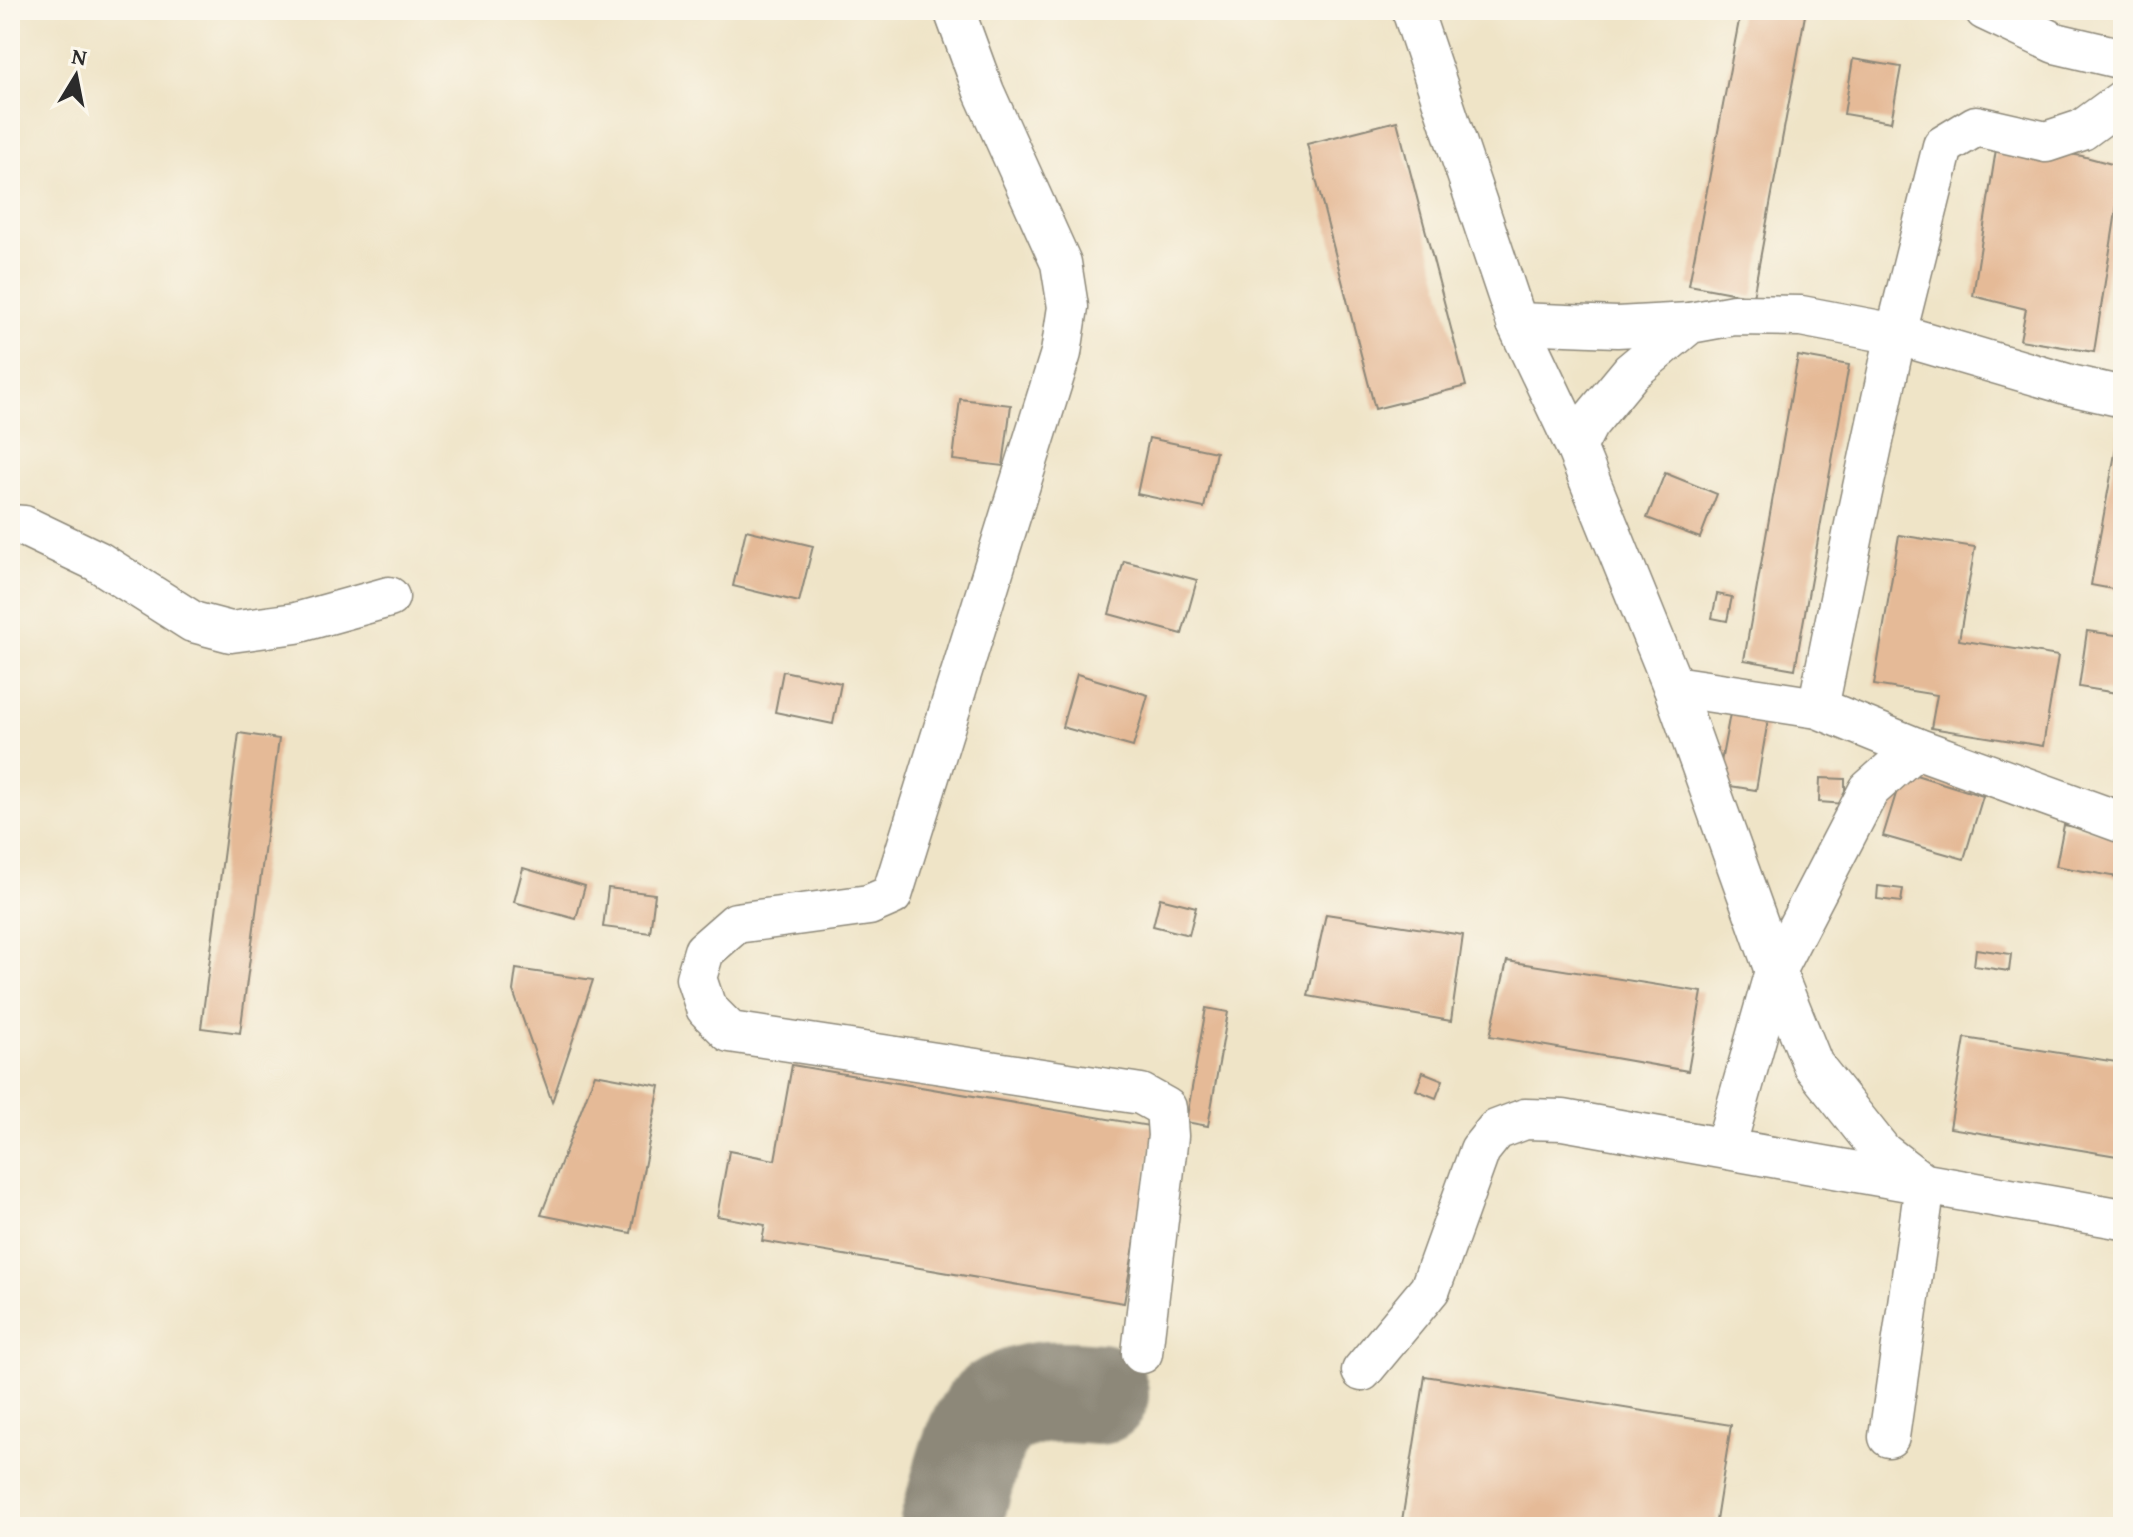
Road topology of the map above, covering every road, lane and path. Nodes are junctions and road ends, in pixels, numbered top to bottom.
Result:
1 (954, 10) edge
2 (1412, 10) edge
3 (1985, 10) edge
4 (2123, 59) edge
5 (2123, 100) edge
6 (1517, 323) junction
7 (1690, 323) junction
8 (1896, 334) junction
9 (2123, 397) edge
10 (1576, 447) junction
11 (10, 525) edge
12 (389, 597) dead end
13 (1673, 686) junction
14 (1818, 708) junction
15 (1916, 748) junction
16 (2123, 823) edge
17 (1775, 971) junction
18 (1725, 1148) junction
19 (1925, 1185) junction
20 (2123, 1219) edge
21 (1142, 1353) dead end
22 (1362, 1371) dead end
23 (1889, 1437) dead end

1 - 21 lane
2 - 6 lane
3 - 4 lane
5 - 8 lane
6 - 7 lane
6 - 10 lane
7 - 8 lane
7 - 10 lane
8 - 9 lane
8 - 14 lane
10 - 13 lane
11 - 12 lane
13 - 14 lane
13 - 17 lane
14 - 15 lane
15 - 16 lane
15 - 17 lane
17 - 18 lane
17 - 19 lane
18 - 19 lane
18 - 22 lane
19 - 20 lane
19 - 23 lane

